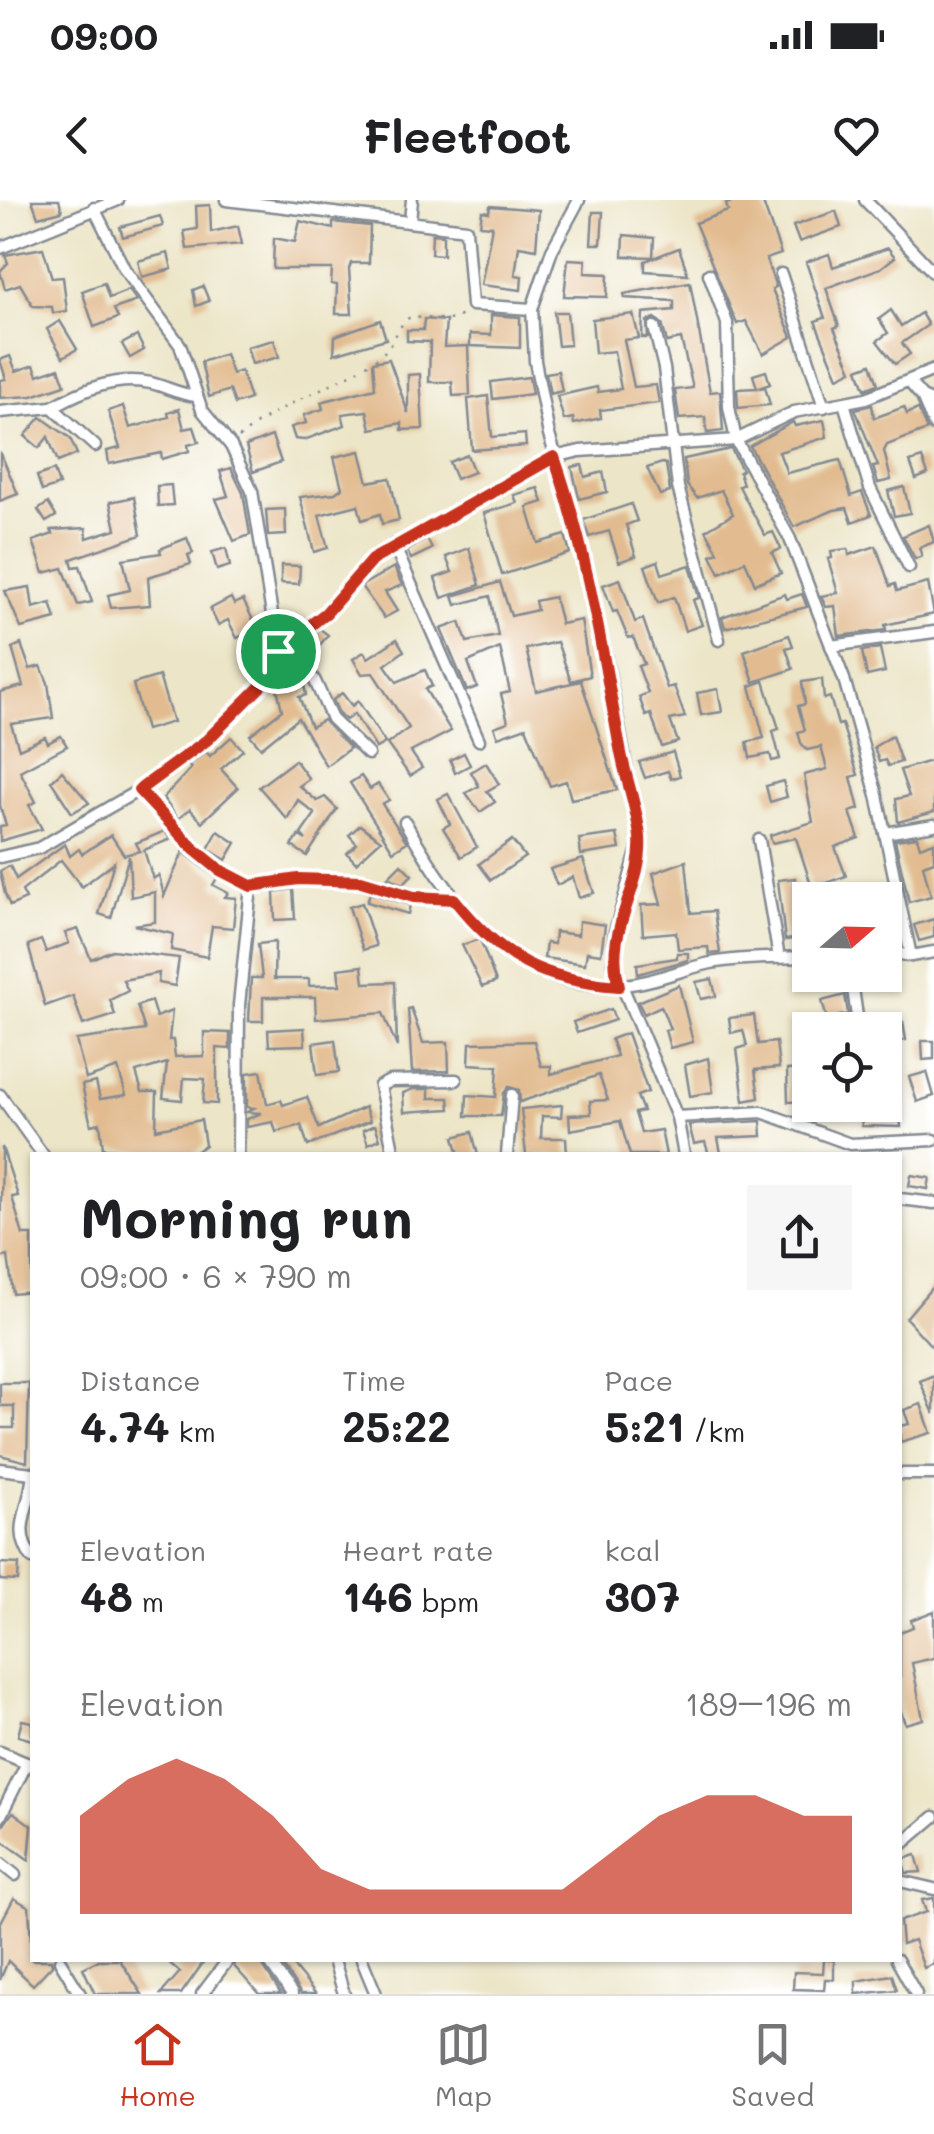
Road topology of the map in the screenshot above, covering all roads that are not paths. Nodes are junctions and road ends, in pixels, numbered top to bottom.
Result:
1 (118, 200) edge
2 (226, 200) edge
3 (412, 200) edge
4 (579, 200) edge
5 (865, 200) edge
6 (320, 204) edge
7 (88, 207) edge
8 (410, 221) junction
9 (0, 248) edge
10 (934, 273) edge
11 (709, 274) dead end
12 (781, 274) dead end
13 (532, 309) junction
14 (654, 327) dead end
15 (934, 370) edge
16 (910, 383) junction
17 (197, 396) junction
18 (928, 399) edge
19 (844, 403) junction
20 (824, 407) junction
21 (52, 408) junction
22 (0, 412) edge
23 (934, 425) edge
24 (736, 440) junction
25 (95, 446) dead end
26 (670, 447) junction
27 (554, 457) junction
28 (394, 545) junction
29 (909, 567) dead end
30 (934, 632) edge
31 (719, 640) dead end
32 (832, 646) junction
33 (283, 647) junction
34 (479, 740) dead end
35 (368, 754) dead end
36 (139, 790) junction
37 (405, 822) dead end
38 (934, 825) edge
39 (885, 833) junction
40 (759, 840) dead end
41 (0, 857) edge
42 (251, 886) junction
43 (454, 899) junction
44 (934, 952) edge
45 (902, 954) edge
46 (911, 956) junction
47 (779, 958) junction
48 (792, 958) edge
49 (619, 986) junction
50 (456, 1080) dead end
51 (512, 1094) dead end
52 (0, 1095) edge
53 (13, 1117) junction
54 (677, 1117) junction
55 (0, 1119) edge
56 (934, 1140) edge
57 (852, 1150) edge
58 (41, 1152) edge
59 (238, 1152) edge
60 (393, 1152) edge
61 (507, 1152) edge
62 (683, 1152) edge
63 (902, 1199) edge
64 (934, 1203) edge
65 (0, 1468) edge
66 (902, 1474) edge
67 (934, 1474) edge
68 (30, 1476) edge
69 (30, 1485) edge
70 (30, 1555) edge
71 (0, 1752) edge
72 (30, 1765) edge
73 (0, 1817) edge
74 (934, 1817) edge
75 (902, 1844) edge
76 (0, 1863) edge
77 (15, 1875) dead end
78 (902, 1882) edge
79 (934, 1889) edge
80 (61, 1962) edge
81 (226, 1962) edge
82 (269, 1962) edge
83 (335, 1962) edge
84 (363, 1962) edge
85 (899, 1962) edge
86 (80, 1994) edge
87 (202, 1994) edge
88 (292, 1994) edge
89 (344, 1994) edge
90 (376, 1994) edge
91 (916, 1994) edge

1 - 7 street
2 - 6 street
3 - 8 street
4 - 13 street
5 - 10 street
6 - 8 street
7 - 9 street
7 - 17 street
8 - 13 street
11 - 24 street
12 - 20 street
13 - 27 street
14 - 26 street
15 - 16 street
16 - 18 street
16 - 19 street
17 - 21 street
17 - 33 street
18 - 23 street
19 - 20 street
19 - 29 street
20 - 24 street
21 - 22 street
21 - 25 street
24 - 26 street
24 - 32 street
26 - 27 street
26 - 31 street
27 - 28 street
27 - 49 street
28 - 33 street
28 - 34 street
30 - 32 street
32 - 39 street
33 - 35 street
33 - 36 street
36 - 41 street
36 - 42 street
37 - 43 street
38 - 39 street
39 - 46 street
40 - 47 street
42 - 43 street
42 - 59 street
43 - 49 street
44 - 46 street
45 - 46 street
47 - 48 street
47 - 49 street
49 - 54 street
50 - 60 street
51 - 61 street
52 - 53 street
53 - 55 street
53 - 58 street
54 - 57 street
54 - 62 street
56 - 57 street
63 - 64 street
65 - 68 street
66 - 67 street
69 - 70 street
71 - 72 street
72 - 73 street
74 - 75 street
76 - 77 street
78 - 79 street
80 - 86 street
81 - 87 street
82 - 88 street
83 - 89 street
84 - 90 street
85 - 91 street

